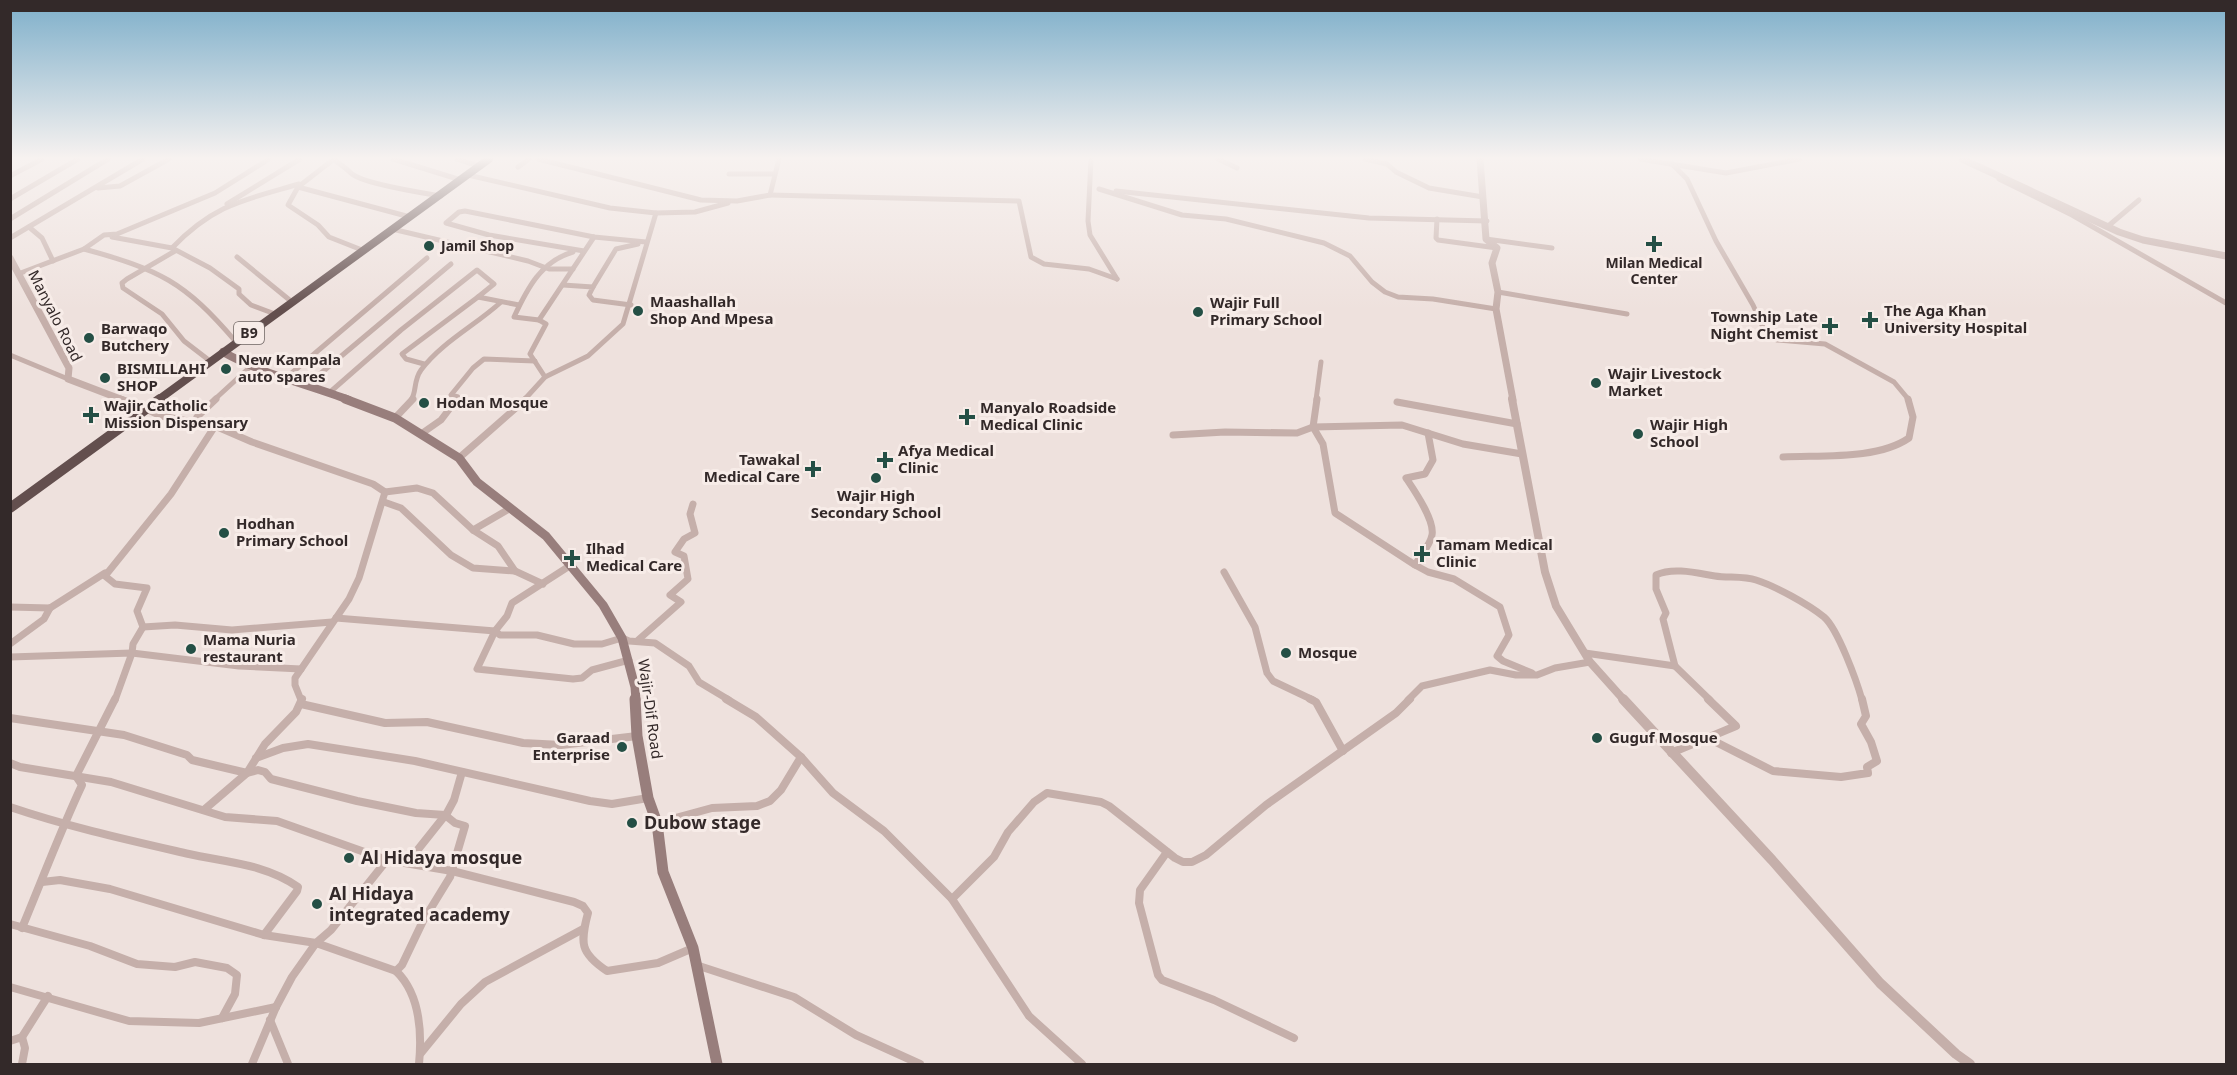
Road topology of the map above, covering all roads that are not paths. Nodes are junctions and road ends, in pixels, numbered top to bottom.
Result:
1 (26, 209) edge
2 (56, 209) edge
3 (178, 209) edge
4 (220, 209) edge
5 (295, 209) edge
6 (387, 209) edge
7 (422, 209) edge
8 (621, 209) edge
9 (706, 209) edge
10 (1021, 209) edge
11 (1089, 209) edge
12 (1163, 209) edge
13 (1281, 209) edge
14 (1485, 209) edge
15 (1701, 209) edge
16 (2061, 209) edge
17 (2071, 209) edge
18 (2128, 209) edge
19 (656, 213) junction
20 (410, 217) junction
21 (10, 219) edge
22 (1437, 219) junction
23 (1487, 221) junction
24 (2107, 226) junction
25 (28, 227) junction
26 (392, 229) junction
27 (104, 235) junction
28 (594, 237) junction
29 (10, 238) edge
30 (1486, 239) junction
31 (646, 242) junction
32 (1497, 248) junction
33 (1552, 248) dead end
34 (84, 249) junction
35 (174, 249) junction
36 (362, 250) junction
37 (584, 251) junction
38 (2226, 256) edge
39 (237, 257) dead end
40 (10, 258) edge
41 (427, 258) dead end
42 (53, 261) junction
43 (452, 264) dead end
44 (547, 266) junction
45 (147, 267) junction
46 (573, 269) junction
47 (18, 274) junction
48 (563, 285) junction
49 (593, 287) junction
50 (1498, 292) junction
51 (478, 297) junction
52 (292, 302) junction
53 (501, 302) junction
54 (2226, 303) edge
55 (519, 305) junction
56 (631, 305) junction
57 (1496, 309) junction
58 (275, 314) junction
59 (1627, 314) dead end
60 (539, 320) junction
61 (236, 342) junction
62 (223, 352) junction
63 (10, 355) edge
64 (210, 361) junction
65 (535, 361) junction
66 (1321, 362) dead end
67 (424, 364) junction
68 (250, 368) junction
69 (287, 377) junction
70 (545, 377) junction
71 (68, 379) junction
72 (308, 384) junction
73 (329, 393) junction
74 (1397, 402) dead end
75 (144, 408) junction
76 (395, 418) junction
77 (202, 422) junction
78 (1517, 424) junction
79 (215, 426) junction
80 (1313, 427) junction
81 (1428, 433) junction
82 (421, 434) junction
83 (1173, 435) dead end
84 (1522, 454) junction
85 (1783, 457) dead end
86 (459, 458) junction
87 (385, 492) junction
88 (384, 502) junction
89 (693, 504) dead end
90 (10, 508) edge
91 (509, 509) junction
92 (473, 530) junction
93 (571, 565) junction
94 (1415, 565) junction
95 (515, 571) junction
96 (1224, 572) dead end
97 (105, 573) junction
98 (543, 584) junction
99 (10, 607) edge
100 (50, 608) junction
101 (334, 620) junction
102 (143, 627) junction
103 (495, 631) junction
104 (622, 638) junction
105 (638, 641) junction
106 (10, 644) edge
107 (132, 653) junction
108 (1585, 653) junction
109 (10, 657) edge
110 (629, 660) junction
111 (1590, 662) junction
112 (1675, 666) junction
113 (301, 669) junction
114 (1537, 675) junction
115 (301, 704) junction
116 (10, 718) edge
117 (98, 731) junction
118 (638, 736) junction
119 (1708, 738) junction
120 (1343, 751) junction
121 (1671, 753) junction
122 (801, 757) junction
123 (256, 758) junction
124 (10, 763) edge
125 (462, 772) junction
126 (247, 773) junction
127 (76, 776) junction
128 (648, 798) junction
129 (10, 807) edge
130 (205, 809) junction
131 (445, 815) junction
132 (657, 823) junction
133 (63, 825) junction
134 (1167, 852) junction
135 (387, 860) junction
136 (408, 862) junction
137 (452, 871) junction
138 (42, 882) junction
139 (952, 899) junction
140 (10, 924) edge
141 (22, 927) junction
142 (584, 929) junction
143 (264, 935) junction
144 (316, 944) junction
145 (693, 948) junction
146 (696, 965) junction
147 (396, 971) junction
148 (10, 987) edge
149 (48, 996) junction
150 (276, 1007) junction
151 (222, 1018) junction
152 (270, 1020) junction
153 (22, 1037) junction
154 (1294, 1038) dead end
155 (10, 1041) edge
156 (421, 1053) junction
157 (22, 1065) edge
158 (252, 1065) edge
159 (288, 1065) edge
160 (419, 1065) edge
161 (717, 1065) edge
162 (920, 1065) edge
163 (1082, 1065) edge
164 (1970, 1065) edge

1 - 21 street
2 - 25 street
3 - 27 street
4 - 35 street
5 - 36 street
6 - 20 street
7 - 20 highway, B9
8 - 19 street
9 - 19 street
10 - 11 street
12 - 57 street
13 - 22 street
14 - 23 street
15 - 85 street
16 - 54 street
17 - 24 street
18 - 24 street
19 - 31 street
20 - 26 highway, B9
22 - 23 street
22 - 32 street
23 - 30 street
24 - 38 street
25 - 29 street
25 - 42 street
26 - 36 highway, B9
26 - 44 street
27 - 34 street
27 - 35 street
28 - 31 street
28 - 37 street
28 - 37 street
30 - 32 street
30 - 33 street
31 - 49 street
31 - 56 street
32 - 50 street
34 - 42 street
34 - 45 street
35 - 45 street
35 - 58 street
36 - 52 highway, B9
37 - 44 street
37 - 46 street
39 - 52 street
40 - 47 street, Manyalo Road
41 - 69 street
42 - 47 street
43 - 72 street
44 - 46 street
44 - 55 street
45 - 61 street
45 - 64 street
46 - 48 street
47 - 71 street, Manyalo Road
48 - 49 street
48 - 60 street
49 - 56 street
50 - 57 street
50 - 59 street
51 - 53 street
51 - 67 street
51 - 73 street
52 - 58 highway, B9
53 - 55 street
53 - 67 street
55 - 60 street
56 - 70 street
57 - 78 street
58 - 61 highway, B9
60 - 65 street
61 - 62 highway, B9
62 - 64 highway, B9
62 - 68 main road, Wajir-Dif Road
63 - 71 street
64 - 75 highway, B9
65 - 70 street
65 - 82 street
66 - 80 street
67 - 76 street
68 - 69 main road, Wajir-Dif Road
68 - 77 street
69 - 72 main road, Wajir-Dif Road
70 - 86 street
71 - 75 street, Manyalo Road
72 - 73 main road, Wajir-Dif Road
73 - 76 main road, Wajir-Dif Road
74 - 78 street
75 - 77 street
75 - 90 highway, B9
76 - 82 main road, Wajir-Dif Road
77 - 79 street
78 - 84 street
79 - 87 street
79 - 97 street
80 - 81 street
80 - 83 street
80 - 94 street
81 - 84 street
81 - 94 street
82 - 86 main road, Wajir-Dif Road
84 - 108 street
86 - 91 main road, Wajir-Dif Road
87 - 88 street
87 - 92 street
88 - 95 street
88 - 101 street
89 - 105 street
91 - 92 street
91 - 93 main road, Wajir-Dif Road
92 - 95 street
93 - 98 street
93 - 104 main road, Wajir-Dif Road
94 - 114 street
95 - 98 street
96 - 120 street
97 - 100 street
97 - 102 street
98 - 103 street
99 - 100 street
100 - 106 street
101 - 102 street
101 - 103 street
101 - 113 street
102 - 107 street
103 - 104 street
103 - 110 street
104 - 105 street
104 - 110 main road, Wajir-Dif Road
105 - 122 street
107 - 109 street
107 - 113 street
107 - 117 street
108 - 111 street
108 - 112 street
110 - 118 main road, Wajir-Dif Road
111 - 114 street
111 - 121 street
112 - 119 street
112 - 119 street
113 - 115 street
114 - 120 street
115 - 118 street
115 - 123 street
116 - 117 street
117 - 126 street
117 - 127 street
118 - 128 main road, Wajir-Dif Road
119 - 121 street
120 - 134 street
121 - 164 street
122 - 132 street
122 - 139 street
123 - 125 street
123 - 126 street
124 - 127 street
125 - 128 street
125 - 131 street
126 - 130 street
126 - 131 street
127 - 130 street
127 - 133 street
128 - 132 main road, Wajir-Dif Road
129 - 133 street
130 - 135 street
131 - 136 street
131 - 137 street
132 - 145 main road, Wajir-Dif Road
133 - 138 street
133 - 143 street
134 - 139 street
134 - 154 street
135 - 136 street
135 - 144 street
136 - 137 street
137 - 142 street
137 - 147 street
138 - 141 street
138 - 143 street
139 - 163 street
140 - 141 street
141 - 151 street
142 - 145 street
142 - 156 street
143 - 144 street
144 - 147 street
144 - 150 street
145 - 146 main road, Wajir-Dif Road
146 - 161 main road, Wajir-Dif Road
146 - 162 street
147 - 156 street
148 - 149 street
149 - 151 street
149 - 153 street
150 - 151 street
150 - 152 street
152 - 158 street
152 - 159 street
153 - 155 street
153 - 157 street
156 - 160 street

